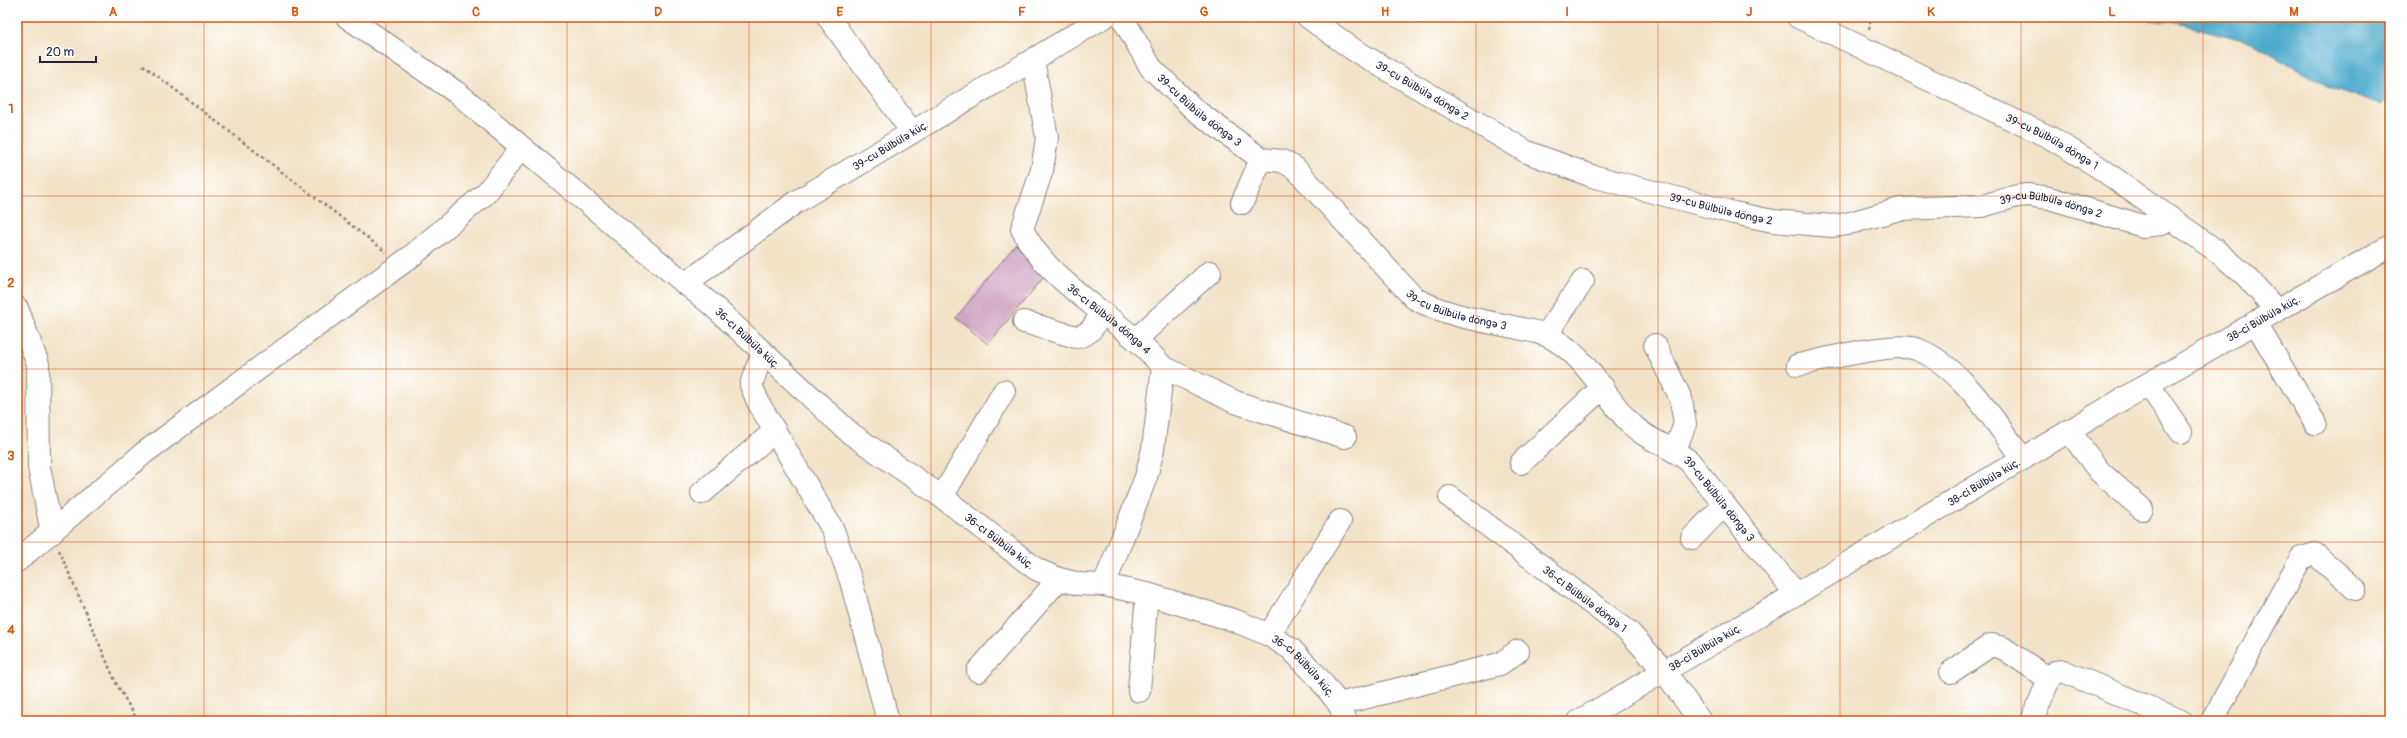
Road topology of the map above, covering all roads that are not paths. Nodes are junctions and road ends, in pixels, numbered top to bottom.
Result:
1 (347, 17) edge
2 (828, 17) edge
3 (1104, 17) edge
4 (1122, 17) edge
5 (1308, 17) edge
6 (1798, 17) edge
7 (1033, 60) junction
8 (912, 132) junction
9 (521, 148) junction
10 (1261, 159) junction
11 (1242, 202) dead end
12 (2171, 219) junction
13 (2390, 246) edge
14 (1210, 272) dead end
15 (1583, 281) dead end
16 (684, 284) junction
17 (17, 308) edge
18 (2276, 310) junction
19 (1102, 312) junction
20 (1024, 322) dead end
21 (2255, 322) junction
22 (1546, 335) junction
23 (1136, 339) junction
24 (1655, 345) dead end
25 (764, 355) junction
26 (1798, 365) dead end
27 (1163, 367) junction
28 (2148, 384) junction
29 (1603, 387) junction
30 (1004, 391) dead end
31 (2315, 423) dead end
32 (775, 431) junction
33 (2069, 431) junction
34 (2181, 432) dead end
35 (1345, 437) dead end
36 (1675, 450) junction
37 (2023, 459) junction
38 (1521, 463) dead end
39 (702, 493) dead end
40 (942, 497) junction
41 (1450, 497) dead end
42 (1724, 505) junction
43 (2142, 509) dead end
44 (1340, 521) dead end
45 (52, 533) junction
46 (1692, 538) dead end
47 (17, 561) edge
48 (1059, 579) junction
49 (1104, 585) junction
50 (2355, 589) dead end
51 (1147, 594) junction
52 (1796, 594) junction
53 (1269, 634) junction
54 (1518, 651) dead end
55 (978, 672) dead end
56 (1665, 672) junction
57 (1951, 672) dead end
58 (2048, 678) junction
59 (1139, 692) dead end
60 (1342, 713) edge
61 (888, 721) edge
62 (1579, 721) edge
63 (1700, 721) edge
64 (2032, 721) edge
65 (2181, 721) edge
66 (2212, 721) edge

1 - 9 street, 36-cı Bülbülə küç.
2 - 8 street
3 - 7 street, 39-cu Bülbülə küç.
4 - 10 street, 39-cu Bülbülə döngə 3
5 - 12 street, 39-cu Bülbülə döngə 2
6 - 12 street, 39-cu Bülbülə döngə 1
7 - 8 street, 39-cu Bülbülə küç.
7 - 19 street, 36-cı Bülbülə döngə 4
8 - 16 street, 39-cu Bülbülə küç.
9 - 16 street, 36-cı Bülbülə küç.
9 - 45 street
10 - 11 street
10 - 22 street, 39-cu Bülbülə döngə 3
12 - 18 street, 39-cu Bülbülə döngə 1
13 - 18 street, 38-ci Bülbülə küç.
14 - 23 street
15 - 22 street
16 - 25 street, 36-cı Bülbülə küç.
17 - 45 street
18 - 21 street, 38-ci Bülbülə küç.
19 - 20 street
19 - 23 street, 36-cı Bülbülə döngə 4
21 - 28 street, 38-ci Bülbülə küç.
21 - 31 street
22 - 29 street, 39-cu Bülbülə döngə 3
23 - 27 street, 36-cı Bülbülə döngə 4
24 - 36 street
25 - 32 street
25 - 40 street, 36-cı Bülbülə küç.
26 - 37 street
27 - 35 street
27 - 49 street
28 - 33 street, 38-ci Bülbülə küç.
28 - 34 street
29 - 36 street, 39-cu Bülbülə döngə 3
29 - 38 street
30 - 40 street
32 - 39 street
32 - 61 street
33 - 37 street, 38-ci Bülbülə küç.
33 - 43 street
36 - 42 street, 39-cu Bülbülə döngə 3
37 - 52 street, 38-ci Bülbülə küç.
40 - 48 street, 36-cı Bülbülə küç.
41 - 56 street, 36-cı Bülbülə döngə 1
42 - 46 street
42 - 52 street, 39-cu Bülbülə döngə 3
44 - 53 street
45 - 47 street
48 - 49 street, 36-cı Bülbülə küç.
48 - 55 street
49 - 51 street, 36-cı Bülbülə küç.
50 - 66 street
51 - 53 street, 36-cı Bülbülə küç.
51 - 59 street
52 - 56 street, 38-ci Bülbülə küç.
53 - 60 street, 36-cı Bülbülə küç.
54 - 60 street
56 - 62 street, 38-ci Bülbülə küç.
56 - 63 street, 36-cı Bülbülə döngə 1
57 - 58 street
58 - 64 street
58 - 65 street

